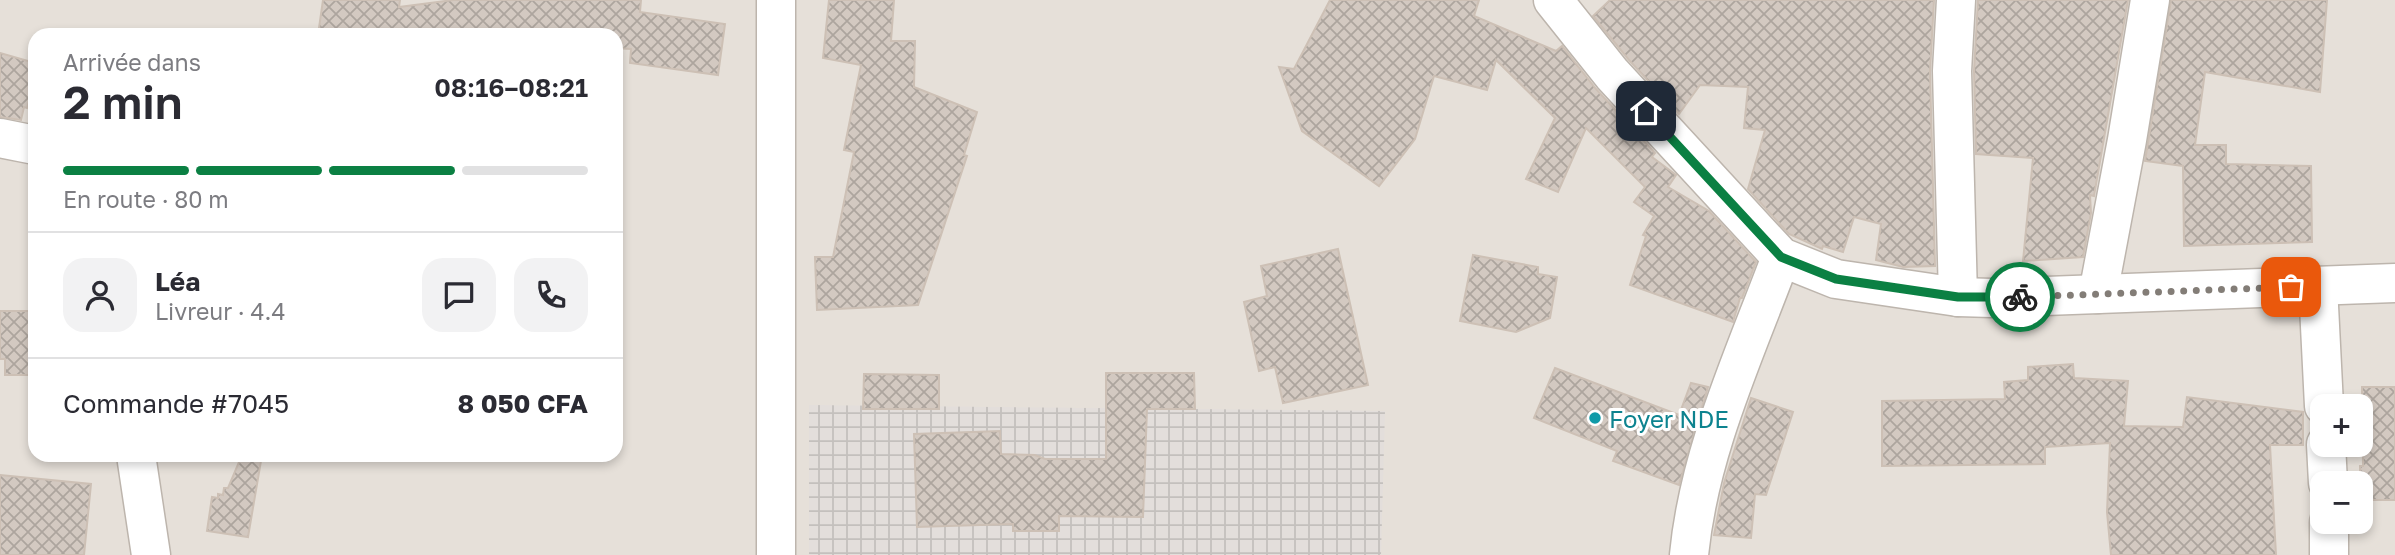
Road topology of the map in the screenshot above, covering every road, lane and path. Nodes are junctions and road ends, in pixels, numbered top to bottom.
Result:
1 (776, 0) edge
2 (1956, 0) edge
3 (2150, 0) edge
4 (1556, 1) edge
5 (0, 138) edge
6 (28, 144) edge
7 (1781, 257) junction
8 (2395, 283) edge
9 (2318, 286) junction
10 (2098, 294) junction
11 (1958, 297) junction
12 (2323, 394) edge
13 (137, 462) edge
14 (2329, 534) edge
15 (151, 555) edge
16 (776, 555) edge
17 (1689, 555) edge
18 (2329, 555) edge

1 - 16 street
2 - 11 street
3 - 10 street
4 - 7 street
5 - 6 street
7 - 11 street
7 - 17 street
8 - 9 street
9 - 10 street
9 - 12 street
10 - 11 street
13 - 15 street
14 - 18 street

